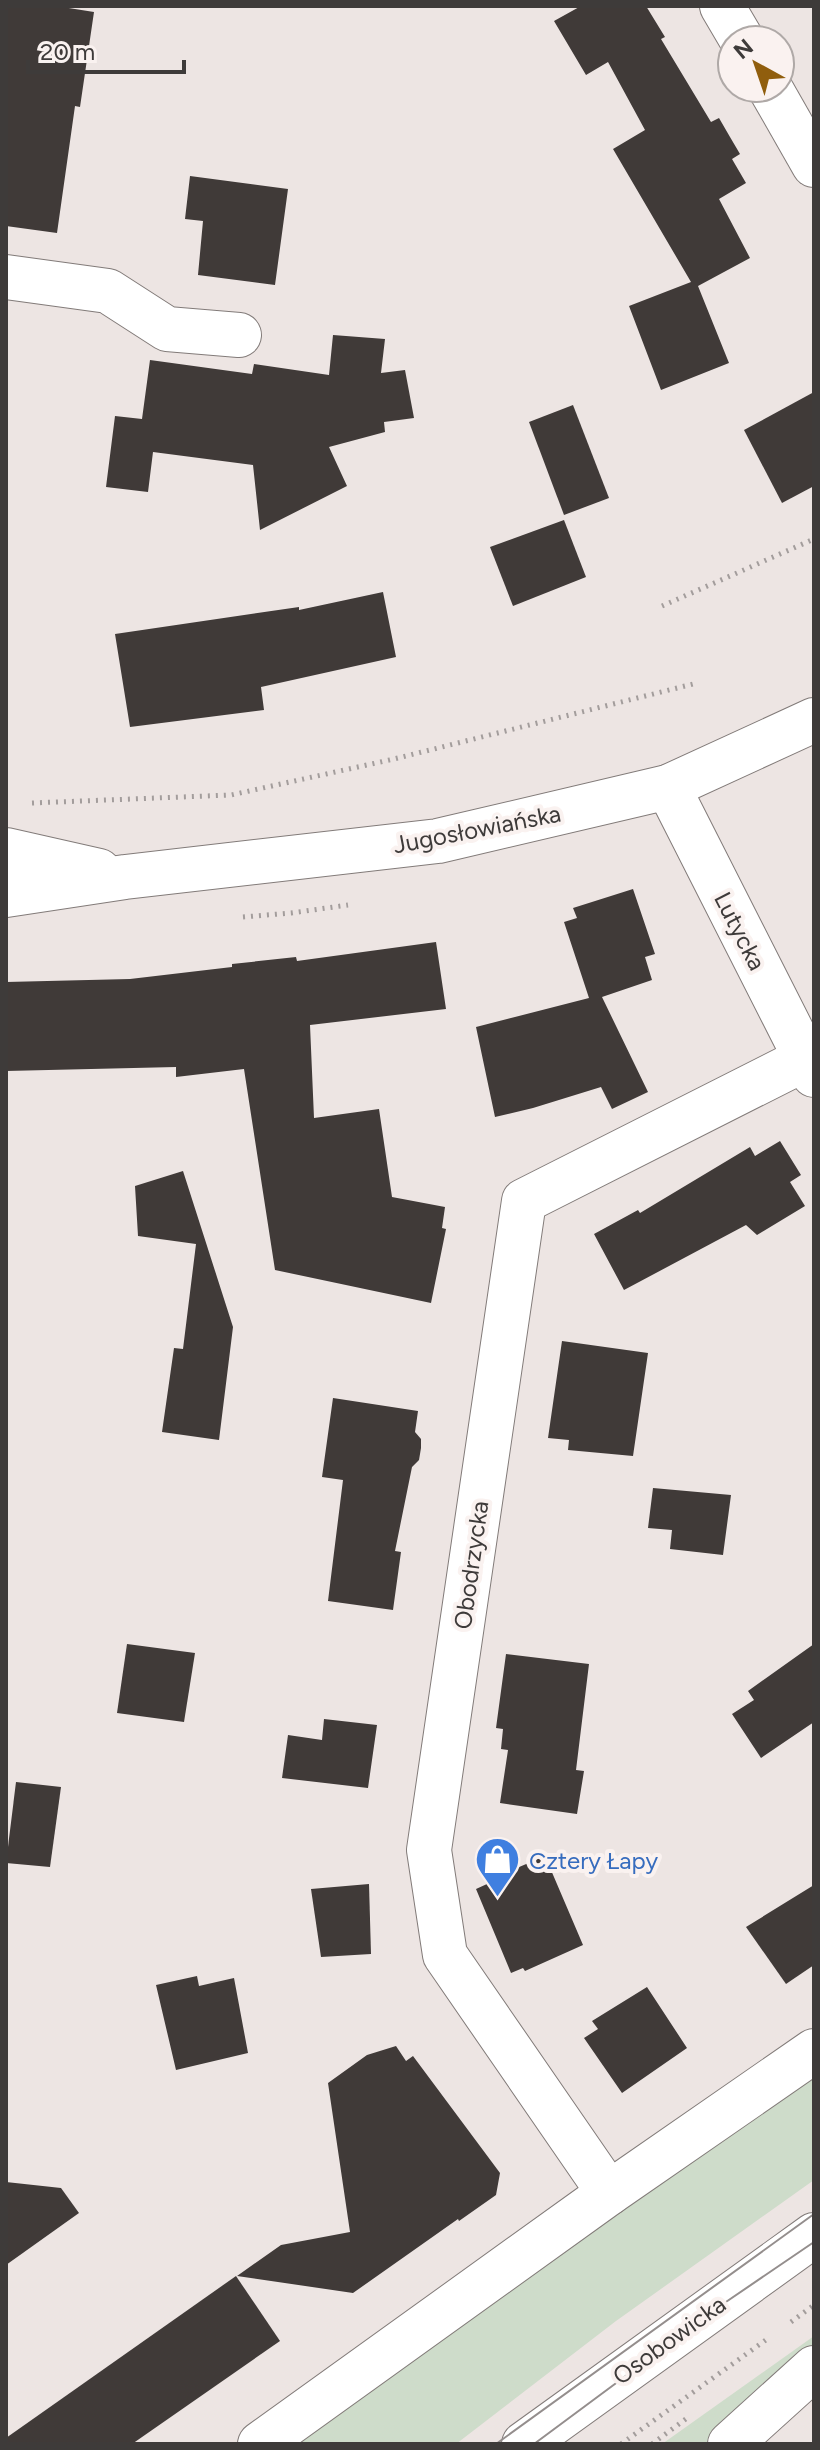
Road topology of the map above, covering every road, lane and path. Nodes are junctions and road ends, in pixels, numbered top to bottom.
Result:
1 (722, 6) edge
2 (733, 24) edge
3 (779, 104) edge
4 (814, 165) edge
5 (6, 277) edge
6 (239, 335) dead end
7 (814, 539) edge
8 (662, 606) dead end
9 (693, 684) dead end
10 (814, 720) edge
11 (668, 787) junction
12 (20, 803) dead end
13 (6, 850) edge
14 (125, 877) junction
15 (6, 895) edge
16 (809, 1067) edge
17 (814, 2051) edge
18 (599, 2179) junction
19 (814, 2235) edge
20 (814, 2305) edge
21 (814, 2368) edge
22 (260, 2444) edge
23 (524, 2444) edge
24 (621, 2444) edge
25 (730, 2444) edge

1 - 2 street
3 - 4 street
5 - 6 street
7 - 8 path
9 - 12 path
10 - 11 street, Jugosłowiańska
11 - 14 street, Jugosłowiańska
11 - 16 street, Lutycka
13 - 14 street, Jugosłowiańska
14 - 15 street, Jugosłowiańska
16 - 18 street, Obodrzycka
17 - 18 street
18 - 22 street
19 - 23 street, Osobowicka
20 - 24 path
21 - 25 street

